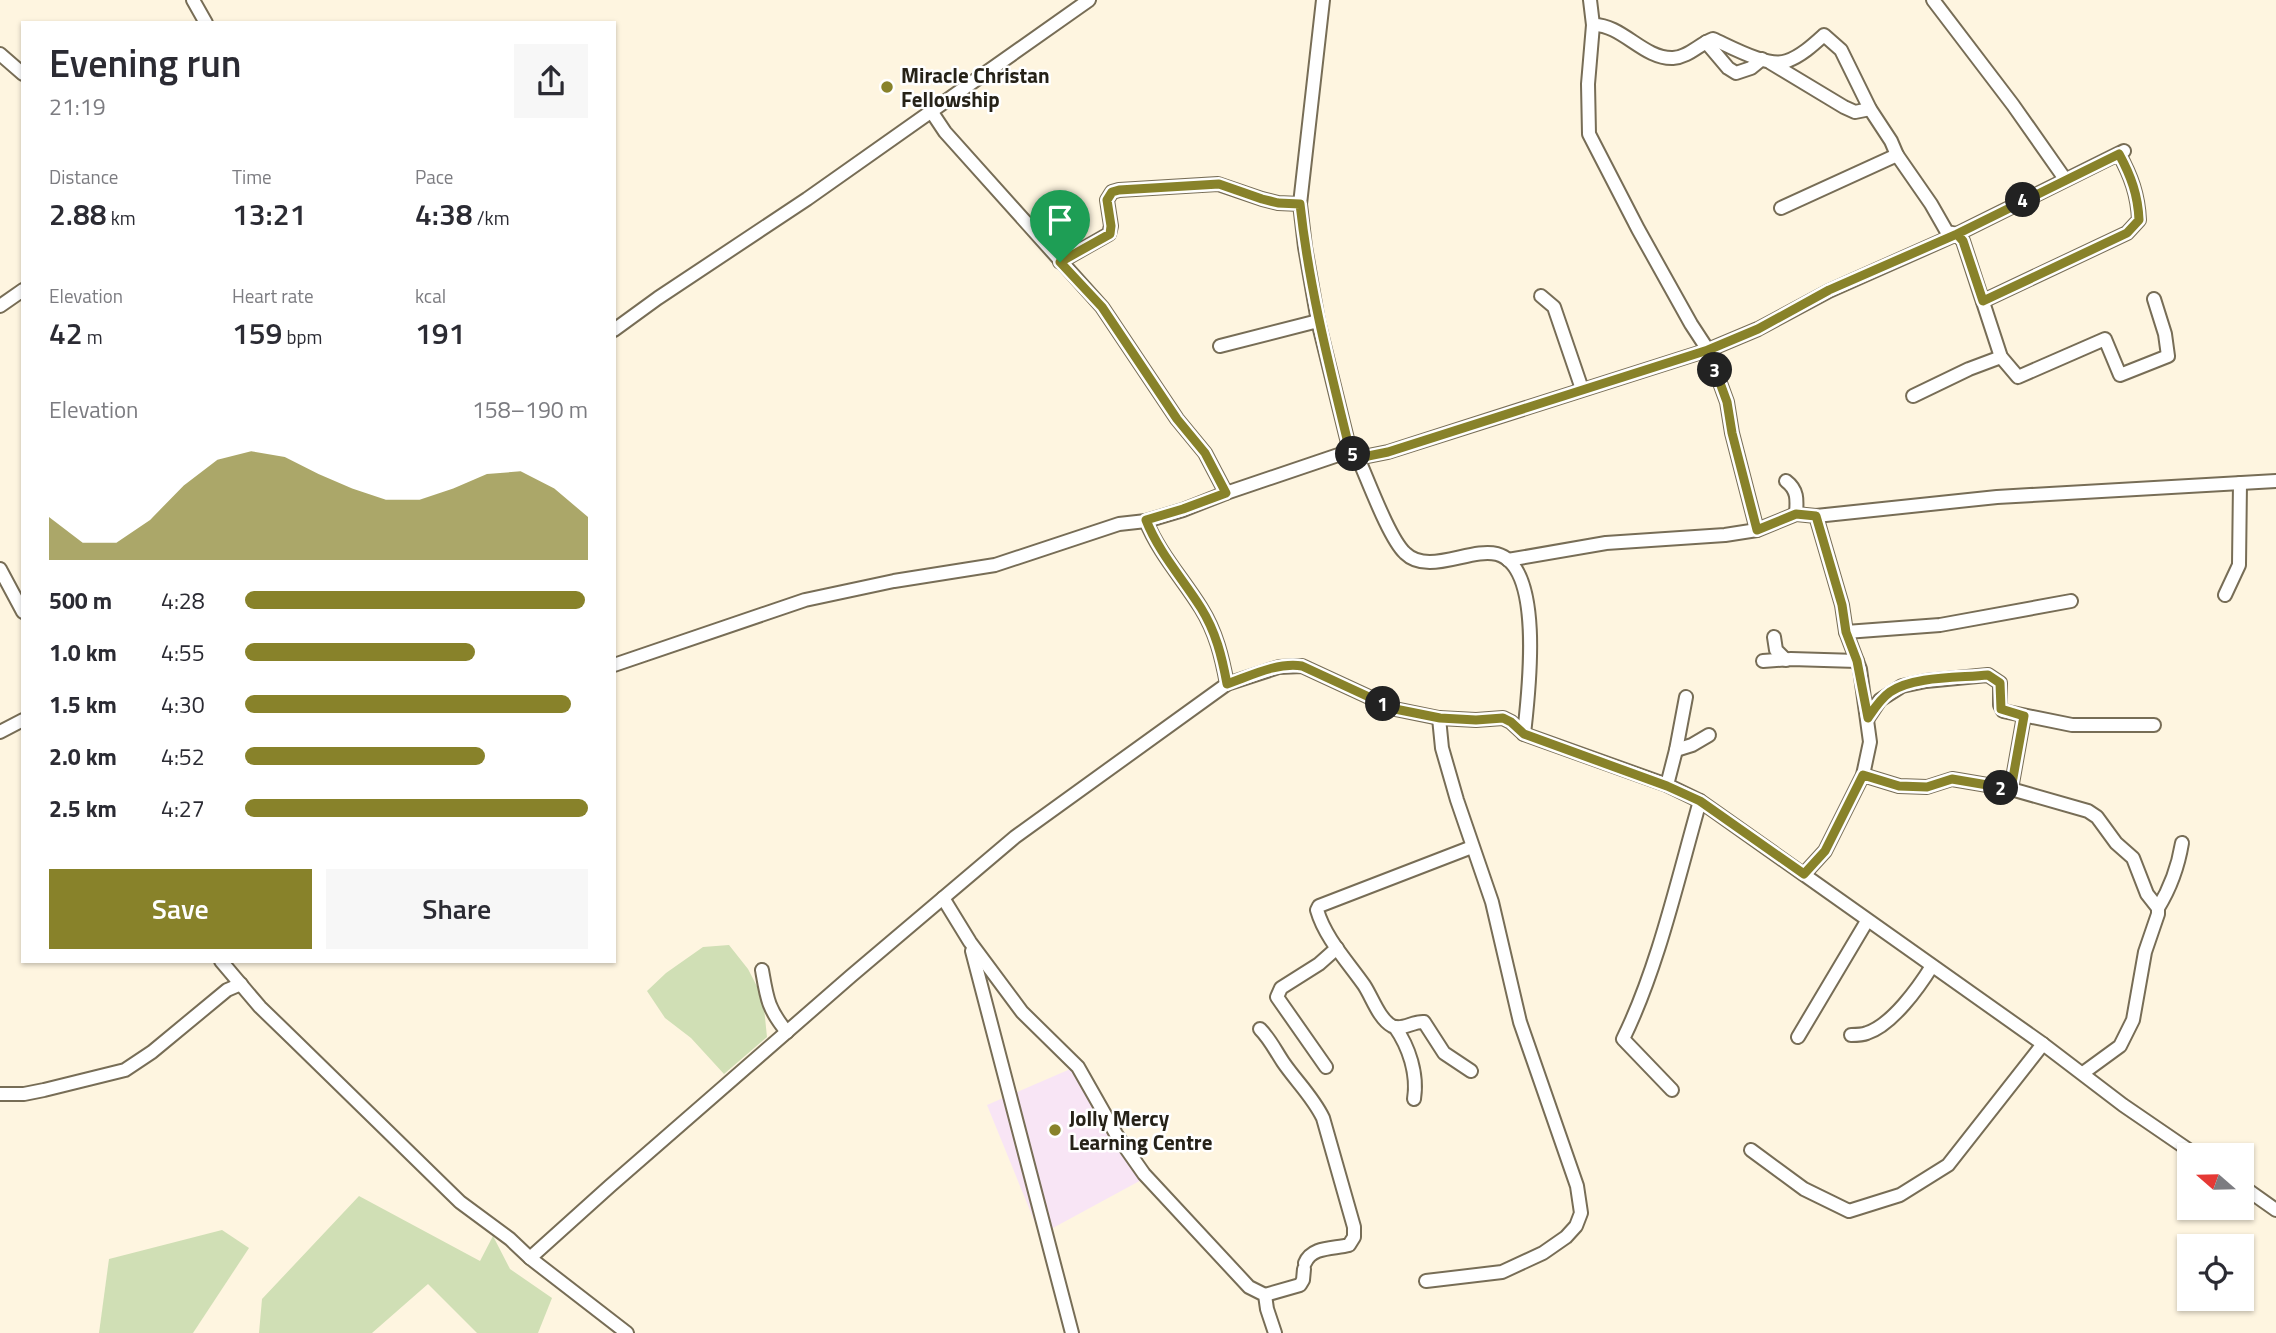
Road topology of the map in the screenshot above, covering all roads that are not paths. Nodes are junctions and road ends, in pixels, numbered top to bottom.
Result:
1 (193, 0) edge
2 (1089, 0) edge
3 (1323, 0) edge
4 (1590, 0) edge
5 (1933, 0) edge
6 (205, 21) edge
7 (1592, 25) junction
8 (1706, 42) junction
9 (0, 54) edge
10 (1763, 59) junction
11 (21, 72) edge
12 (1870, 109) junction
13 (931, 111) junction
14 (1897, 155) junction
15 (2065, 179) junction
16 (1300, 204) junction
17 (1781, 208) dead end
18 (1957, 234) junction
19 (1060, 262) junction
20 (21, 291) edge
21 (1541, 296) dead end
22 (2154, 299) dead end
23 (1983, 301) junction
24 (0, 306) edge
25 (1318, 321) junction
26 (616, 329) edge
27 (1220, 346) dead end
28 (1708, 350) junction
29 (2001, 358) junction
30 (1582, 389) junction
31 (1913, 396) dead end
32 (1354, 455) junction
33 (1786, 481) dead end
34 (2276, 481) edge
35 (2241, 483) junction
36 (1226, 493) junction
37 (1796, 514) junction
38 (1816, 516) junction
39 (1146, 520) junction
40 (1757, 530) junction
41 (1508, 560) junction
42 (0, 569) edge
43 (2225, 595) dead end
44 (2071, 601) dead end
45 (21, 607) edge
46 (1846, 632) junction
47 (1774, 637) dead end
48 (1786, 660) junction
49 (1763, 661) dead end
50 (1857, 661) junction
51 (616, 664) edge
52 (1227, 684) junction
53 (1686, 697) dead end
54 (2024, 716) junction
55 (1440, 718) junction
56 (1868, 718) junction
57 (21, 721) edge
58 (2154, 725) dead end
59 (0, 732) edge
60 (1524, 734) junction
61 (1709, 735) dead end
62 (1676, 750) junction
63 (1863, 775) junction
64 (1667, 786) junction
65 (2011, 789) junction
66 (1700, 801) junction
67 (2182, 843) dead end
68 (1472, 847) junction
69 (1804, 874) junction
70 (943, 898) junction
71 (2158, 908) junction
72 (1867, 921) junction
73 (970, 942) junction
74 (1338, 948) junction
75 (223, 963) edge
76 (1932, 966) junction
77 (762, 970) dead end
78 (241, 985) junction
79 (1395, 1027) junction
80 (1260, 1029) dead end
81 (787, 1032) junction
82 (1851, 1035) dead end
83 (1798, 1037) dead end
84 (2043, 1044) junction
85 (1326, 1067) dead end
86 (1471, 1071) dead end
87 (2083, 1073) junction
88 (1672, 1090) dead end
89 (0, 1094) edge
90 (1414, 1099) dead end
91 (2178, 1143) edge
92 (1751, 1150) dead end
93 (2254, 1194) edge
94 (2276, 1210) edge
95 (530, 1258) junction
96 (1426, 1281) dead end
97 (1265, 1295) junction
98 (627, 1333) edge
99 (1072, 1333) edge
100 (1275, 1333) edge

1 - 6 street
2 - 13 street
3 - 16 street
4 - 7 street
5 - 15 street
7 - 8 street
7 - 28 street
8 - 10 street
8 - 10 street
9 - 11 street
10 - 12 street
10 - 12 street
12 - 14 street
13 - 19 street
13 - 26 street
14 - 17 street
14 - 18 street
15 - 18 street
15 - 23 street
16 - 19 street
16 - 25 street
18 - 23 street
18 - 28 street
19 - 36 street
20 - 24 street
21 - 30 street
22 - 29 street
23 - 29 street
25 - 27 street
25 - 32 street
28 - 30 street
28 - 40 street
29 - 31 street
30 - 32 street
32 - 36 street
32 - 41 street
33 - 37 street
34 - 35 street
35 - 38 street
35 - 43 street
36 - 39 street
37 - 38 street
37 - 40 street
38 - 46 street
39 - 51 street
39 - 52 street
40 - 41 street
41 - 60 street
42 - 45 street
44 - 46 street
46 - 50 street
47 - 48 street
48 - 49 street
48 - 50 street
50 - 56 street
52 - 55 street
52 - 70 street
53 - 62 street
54 - 56 street
54 - 58 street
54 - 65 street
55 - 60 street
55 - 68 street
56 - 63 street
57 - 59 street
60 - 64 street
61 - 62 street
62 - 64 street
63 - 65 street
63 - 69 street
64 - 66 street
65 - 71 street
66 - 69 street
66 - 88 street
67 - 71 street
68 - 74 street
68 - 96 street
69 - 72 street
70 - 73 street
70 - 81 street
71 - 87 street
72 - 76 street
72 - 83 street
73 - 97 street
73 - 99 street
74 - 79 street
74 - 85 street
75 - 78 street
76 - 82 street
76 - 84 street
77 - 81 street
78 - 89 street
78 - 95 street
79 - 86 street
79 - 90 street
80 - 97 street
81 - 95 street
84 - 87 street
84 - 92 street
87 - 91 street
93 - 94 street
95 - 98 street
97 - 100 street

